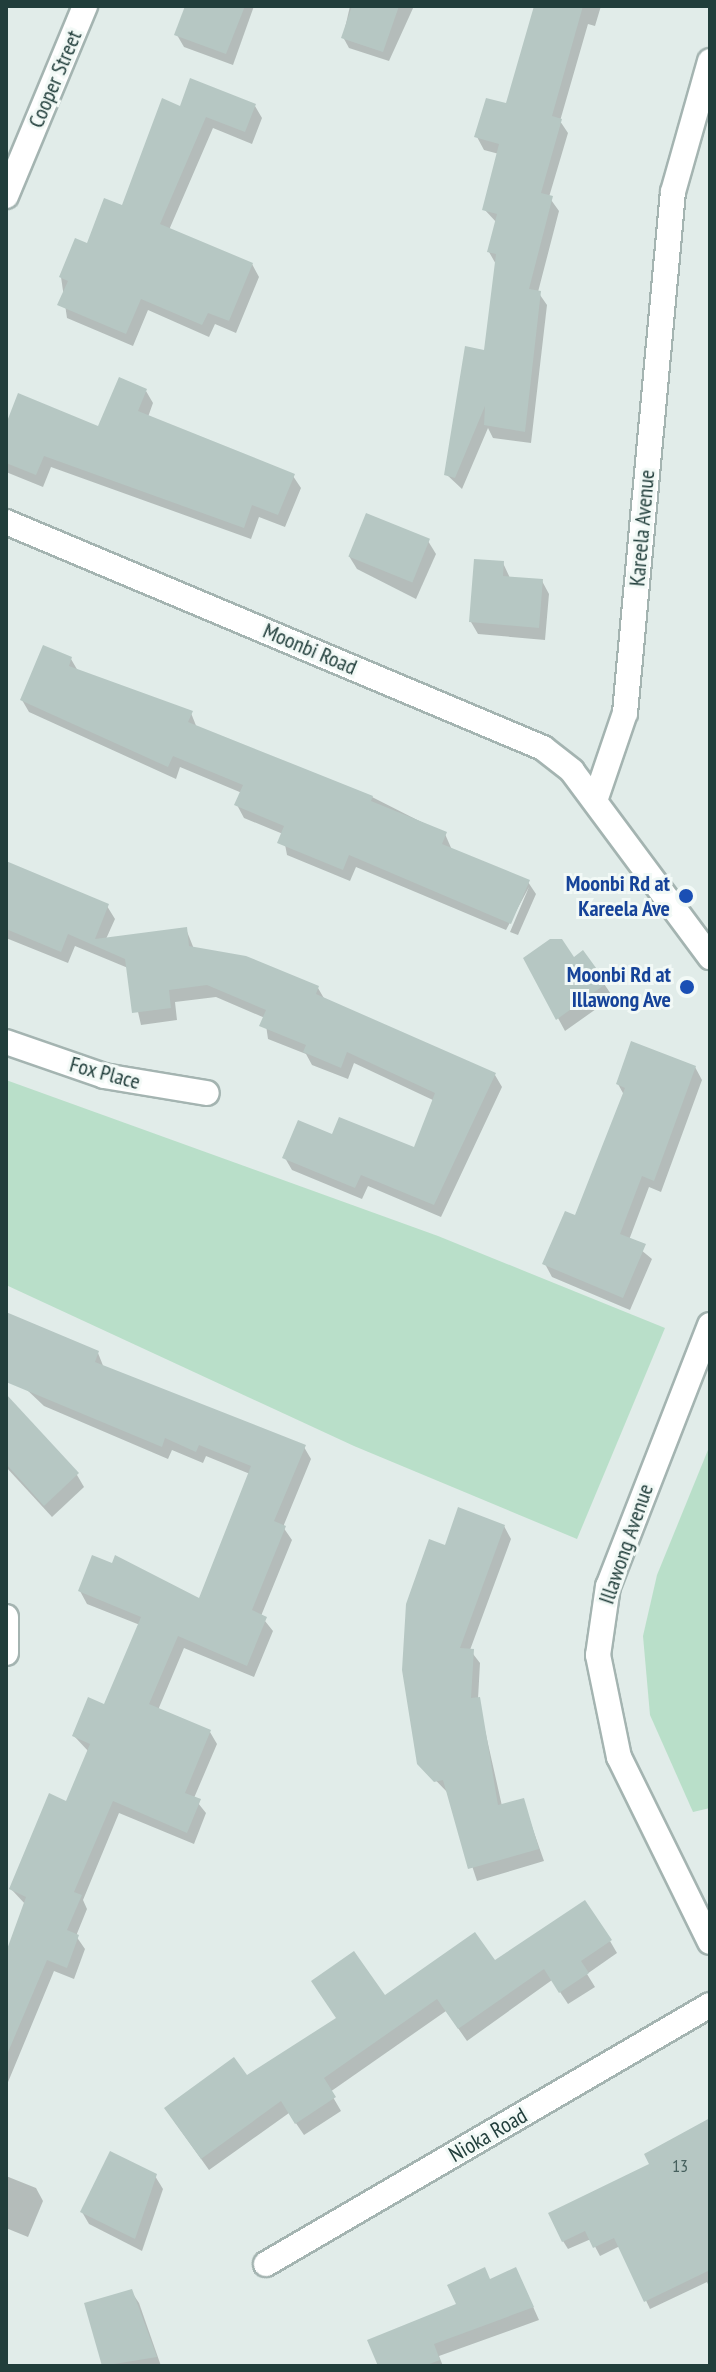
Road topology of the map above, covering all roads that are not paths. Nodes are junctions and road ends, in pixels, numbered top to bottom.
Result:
1 (85, 6) edge
2 (710, 61) edge
3 (6, 196) edge
4 (6, 522) edge
5 (595, 801) junction
6 (710, 957) edge
7 (6, 1042) edge
8 (207, 1093) dead end
9 (710, 1325) edge
10 (6, 1617) edge
11 (6, 1653) edge
12 (710, 1942) edge
13 (710, 2005) edge
14 (266, 2264) dead end

1 - 3 street, Cooper Street
2 - 5 street, Kareela Avenue
4 - 5 street, Moonbi Road
5 - 6 street
7 - 8 street, Fox Place
9 - 12 street, Illawong Avenue
10 - 11 street
13 - 14 street, Nioka Road

